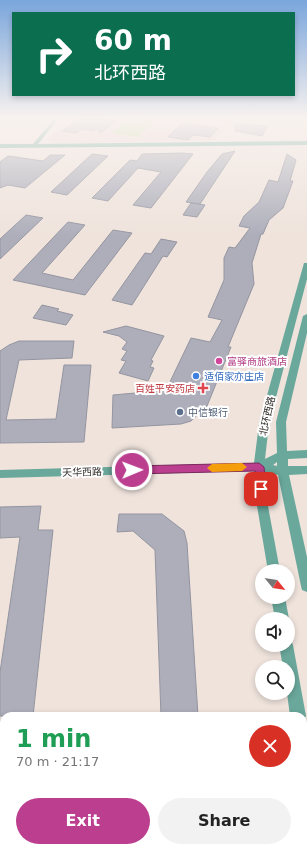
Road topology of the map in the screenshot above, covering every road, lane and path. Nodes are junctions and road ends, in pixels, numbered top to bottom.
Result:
1 (307, 265) edge
2 (307, 316) edge
3 (307, 454) edge
4 (282, 455) junction
5 (259, 467) junction
6 (307, 470) edge
7 (283, 471) junction
8 (0, 474) edge
9 (273, 564) edge
10 (307, 586) edge
11 (287, 652) edge
12 (297, 712) edge

1 - 5 street, 北环西路
2 - 4 street, 北环西路
3 - 4 street, 天华西路
4 - 5 street, 天华西路
4 - 7 street, 北环西路
5 - 7 street, 天华西路
5 - 8 street, 天华西路
5 - 9 street, 北环西路
6 - 7 street, 天华西路
7 - 10 street, 北环西路
11 - 12 street

